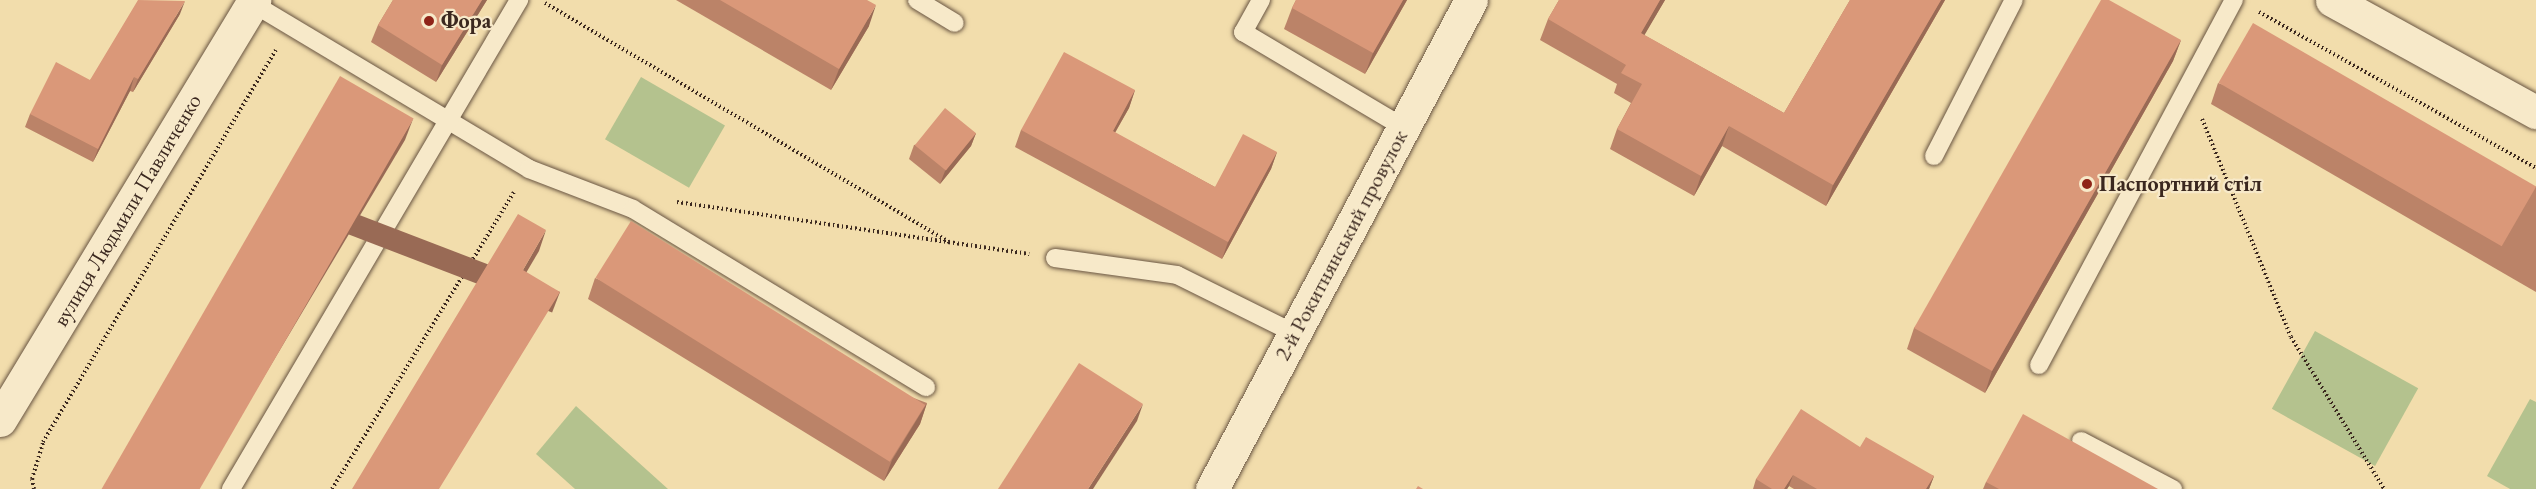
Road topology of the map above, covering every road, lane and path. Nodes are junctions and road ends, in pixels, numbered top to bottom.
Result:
1 (519, 0) edge
2 (540, 0) edge
3 (917, 0) edge
4 (1261, 0) edge
5 (1471, 0) edge
6 (2014, 0) edge
7 (2332, 0) edge
8 (253, 2) edge
9 (2241, 3) edge
10 (955, 23) dead end
11 (290, 26) junction
12 (2187, 86) junction
13 (2536, 112) edge
14 (449, 121) junction
15 (1403, 127) junction
16 (1934, 156) dead end
17 (2536, 168) edge
18 (529, 169) junction
19 (633, 208) junction
20 (950, 242) junction
21 (1055, 258) joint
22 (1294, 333) junction
23 (2039, 365) dead end
24 (926, 387) dead end
25 (0, 420) edge
26 (2081, 441) dead end
27 (34, 489) edge
28 (231, 489) edge
29 (332, 489) edge
30 (1212, 489) edge
31 (2174, 489) edge
32 (2384, 489) edge

1 - 14 lane
2 - 20 path
3 - 10 lane
4 - 15 lane
5 - 15 street, 2-й Рокитнянський провулок
6 - 16 lane
7 - 13 street
8 - 11 lane
8 - 25 street, вулиця Людмили Павличенко
9 - 12 lane
9 - 17 path
11 - 14 lane
11 - 27 path
12 - 23 lane
12 - 32 path
14 - 18 lane
14 - 28 lane
15 - 22 street, 2-й Рокитнянський провулок
18 - 19 lane
18 - 29 path
19 - 20 path
19 - 24 lane
20 - 21 path
21 - 22 lane
22 - 30 street, 2-й Рокитнянський провулок
26 - 31 lane

